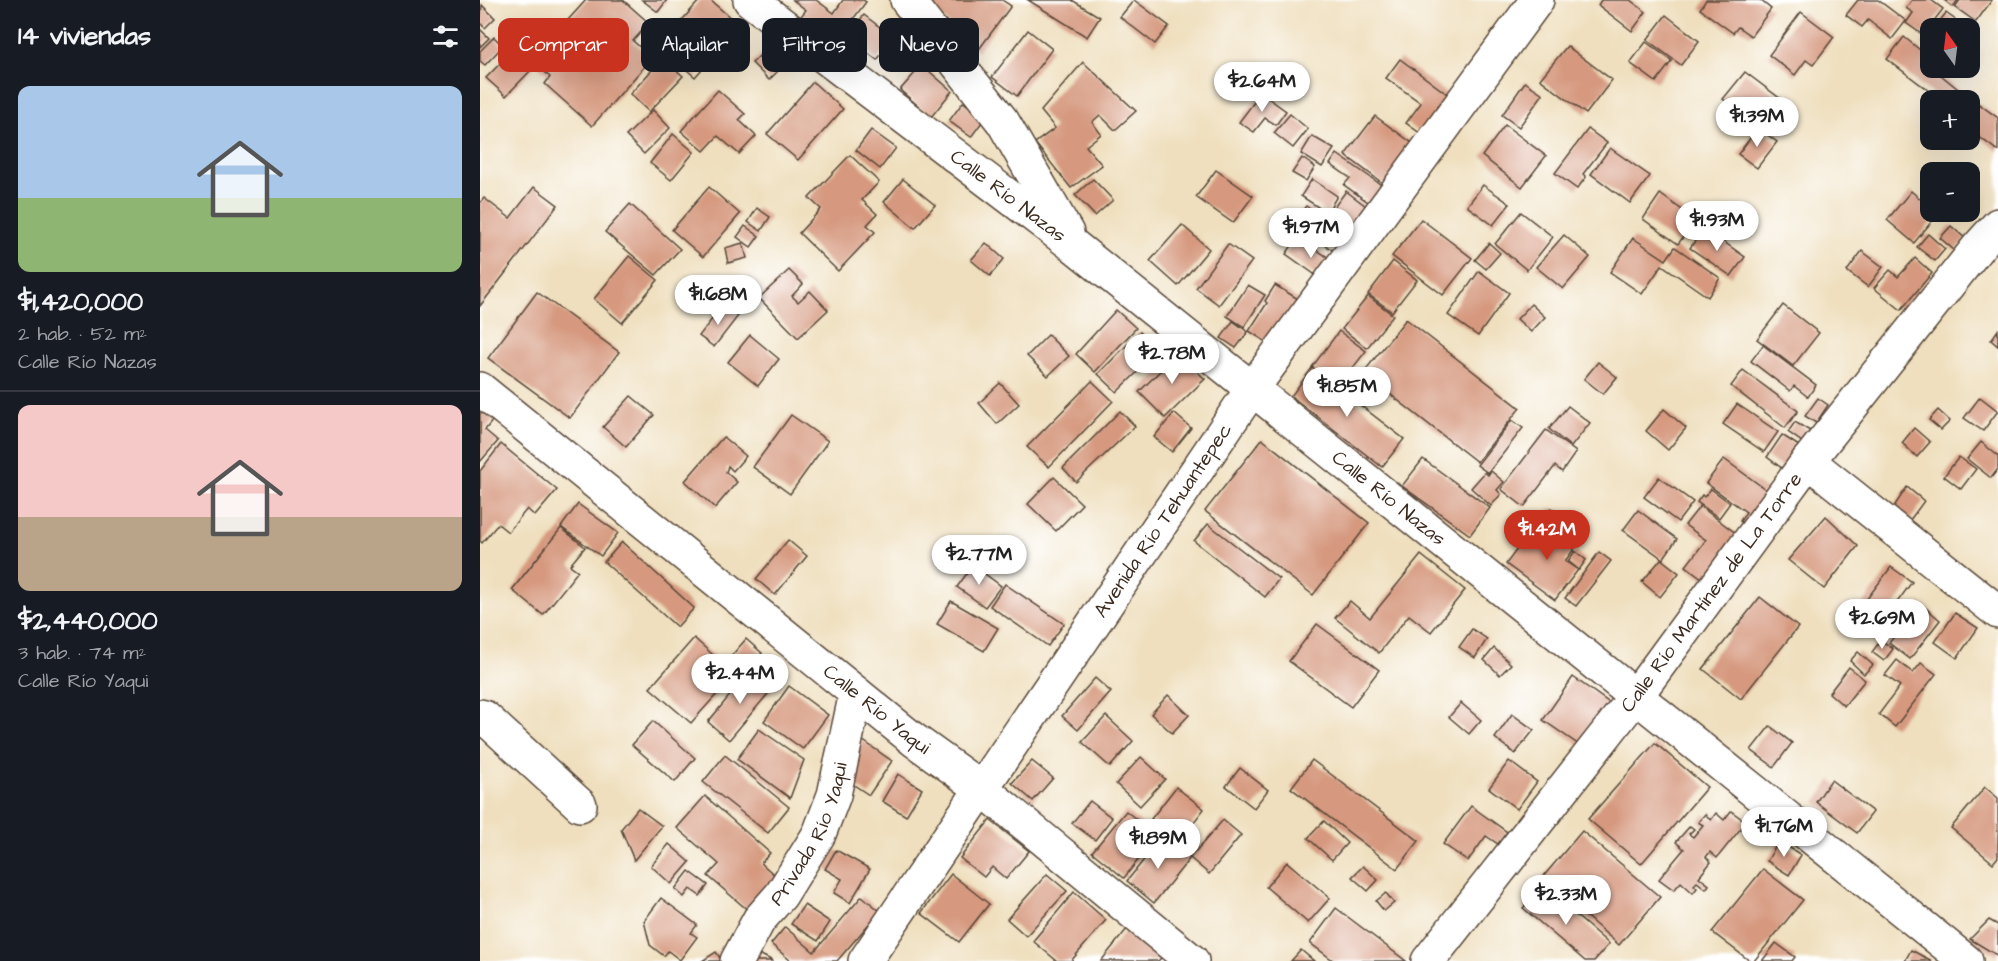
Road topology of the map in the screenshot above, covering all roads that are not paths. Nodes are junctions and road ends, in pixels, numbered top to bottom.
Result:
1 (750, 0) edge
2 (907, 0) edge
3 (1532, 2) edge
4 (1992, 244) edge
5 (1074, 246) junction
6 (480, 389) edge
7 (1252, 389) junction
8 (1808, 461) junction
9 (1998, 612) edge
10 (856, 693) junction
11 (1636, 696) junction
12 (480, 716) edge
13 (981, 788) junction
14 (580, 805) dead end
15 (1954, 957) edge
16 (738, 961) edge
17 (865, 961) edge
18 (1191, 961) edge
19 (1428, 961) edge

1 - 5 street, Calle Río Nazas
2 - 5 street
3 - 7 street, Avenida Río Tehuantepec
4 - 8 street, Calle Río Martínez de La Torre
5 - 7 street, Calle Río Nazas
6 - 10 street, Calle Río Yaqui
7 - 11 street, Calle Río Nazas
7 - 13 street, Avenida Río Tehuantepec
8 - 9 street
8 - 11 street, Calle Río Martínez de La Torre
10 - 13 street, Calle Río Yaqui
10 - 16 street, Privada Río Yaqui
11 - 15 street, Calle Río Nazas
11 - 19 street, Calle Río Martínez de La Torre
12 - 14 street
13 - 17 street, Avenida Río Tehuantepec
13 - 18 street, Calle Río Yaqui

